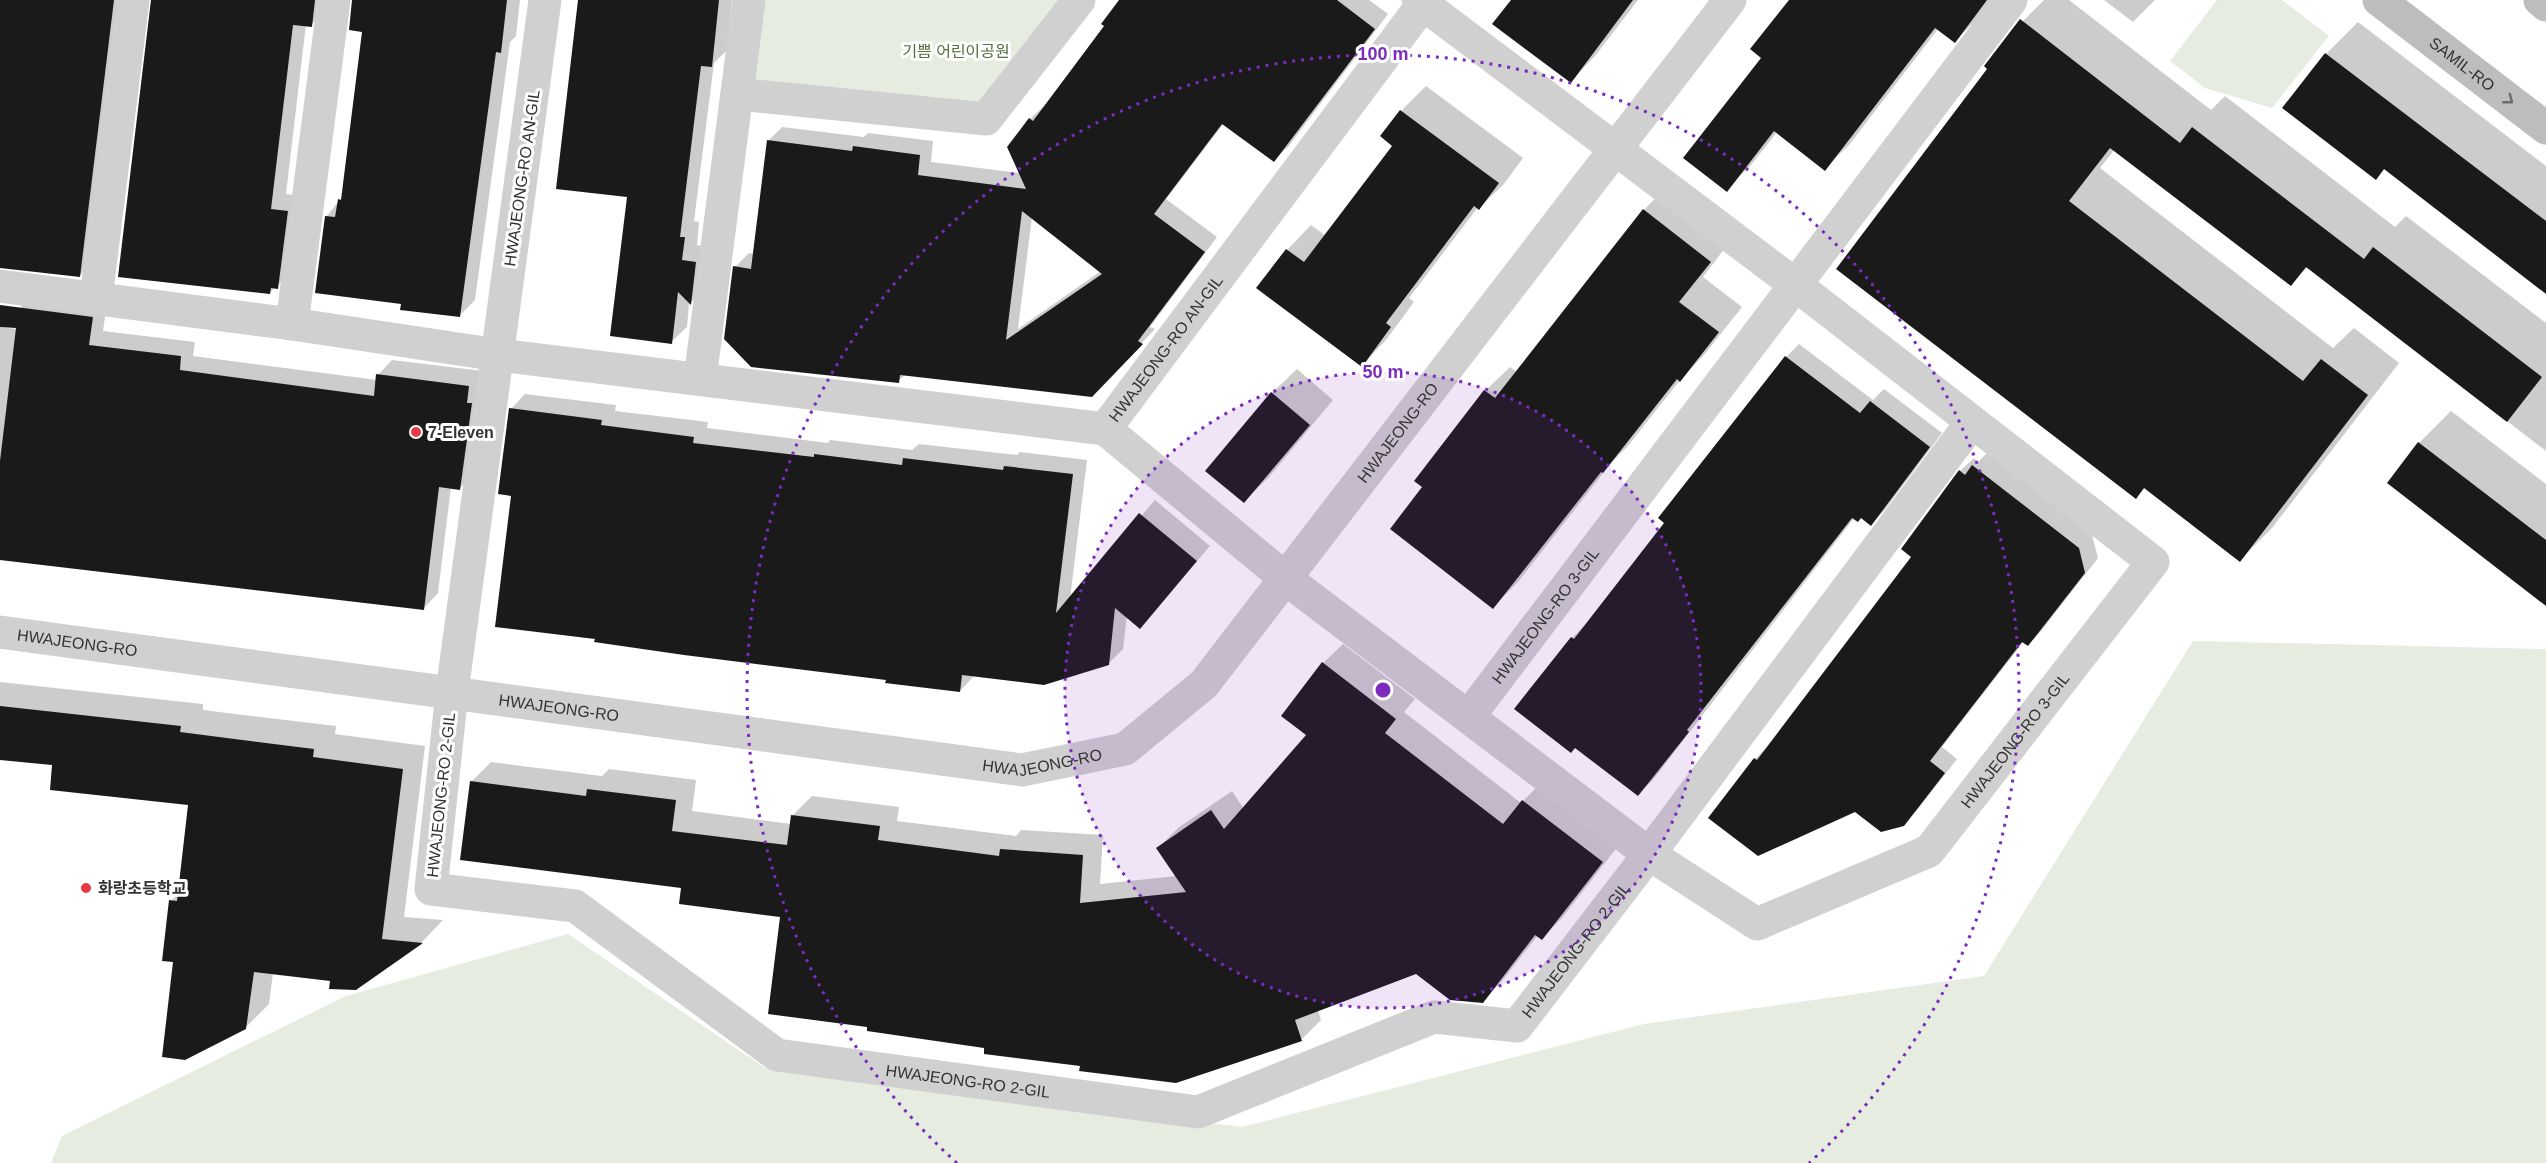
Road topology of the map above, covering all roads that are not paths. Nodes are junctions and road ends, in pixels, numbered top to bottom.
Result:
1 (133, 0) edge
2 (334, 0) edge
3 (545, 0) edge
4 (749, 0) edge
5 (1079, 0) edge
6 (1730, 0) edge
7 (2011, 0) edge
8 (2379, 0) edge
9 (2540, 0) edge
10 (1422, 1) edge
11 (2546, 5) edge
12 (736, 94) junction
13 (2546, 128) edge
14 (1616, 150) junction
15 (0, 286) edge
16 (1797, 286) junction
17 (96, 298) junction
18 (291, 324) junction
19 (498, 355) junction
20 (700, 379) junction
21 (1972, 422) junction
22 (1105, 429) junction
23 (1286, 579) junction
24 (0, 632) edge
25 (452, 692) junction
26 (1470, 716) junction
27 (1649, 854) junction

1 - 17 street
2 - 18 street
3 - 19 street, HWAJEONG-RO AN-GIL
4 - 12 street
5 - 12 street
6 - 14 street, HWAJEONG-RO
7 - 16 street
8 -> 13 main road, SAMIL-RO
9 - 11 main road
10 - 14 street, HWAJEONG-RO 3-GIL
10 - 22 street, HWAJEONG-RO AN-GIL
12 - 20 street
14 - 16 street, HWAJEONG-RO 3-GIL
14 - 23 street, HWAJEONG-RO
15 - 17 street, HWAJEONG-RO AN-GIL
16 - 21 street, HWAJEONG-RO 3-GIL
16 - 26 street, HWAJEONG-RO 3-GIL
17 - 18 street, HWAJEONG-RO AN-GIL
18 - 19 street, HWAJEONG-RO AN-GIL
19 - 20 street, HWAJEONG-RO AN-GIL
19 - 25 street
20 - 22 street, HWAJEONG-RO AN-GIL
21 - 27 street
21 - 27 street, HWAJEONG-RO 3-GIL
22 - 23 street, HWAJEONG-RO 3-GIL
23 - 25 street, HWAJEONG-RO
23 - 26 street, HWAJEONG-RO 3-GIL
24 - 25 street, HWAJEONG-RO
25 - 27 street, HWAJEONG-RO 2-GIL
26 - 27 street, HWAJEONG-RO 3-GIL

